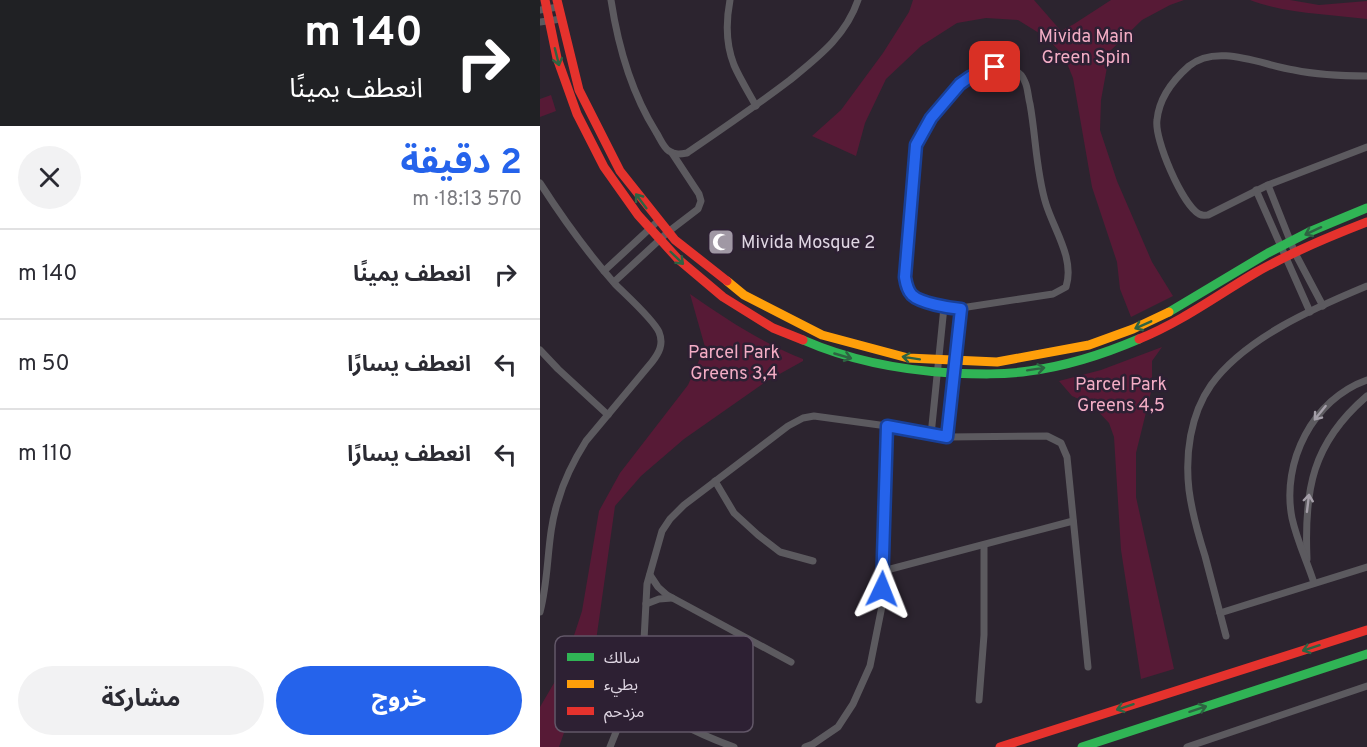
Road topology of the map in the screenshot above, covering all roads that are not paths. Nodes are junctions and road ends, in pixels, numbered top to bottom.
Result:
1 (611, 0) edge
2 (730, 0) edge
3 (858, 0) edge
4 (558, 4) edge
5 (544, 6) edge
6 (561, 19) junction
7 (544, 22) edge
8 (1367, 76) edge
9 (756, 106) junction
10 (1367, 147) edge
11 (672, 153) junction
12 (540, 183) edge
13 (1268, 185) junction
14 (1256, 190) junction
15 (1367, 208) edge
16 (658, 221) junction
17 (1367, 222) edge
18 (649, 229) junction
19 (668, 232) junction
20 (660, 241) junction
21 (1290, 241) junction
22 (1280, 246) junction
23 (1295, 253) junction
24 (1285, 258) junction
25 (604, 271) junction
26 (614, 282) junction
27 (1367, 286) edge
28 (1323, 306) junction
29 (944, 307) junction
30 (961, 309) junction
31 (1310, 312) junction
32 (540, 350) edge
33 (954, 363) junction
34 (938, 367) junction
35 (953, 373) junction
36 (1367, 380) edge
37 (1367, 396) edge
38 (608, 415) junction
39 (887, 426) junction
40 (931, 435) junction
41 (947, 437) junction
42 (715, 481) junction
43 (1073, 521) junction
44 (984, 545) junction
45 (813, 561) dead end
46 (1308, 562) junction
47 (1367, 567) edge
48 (883, 572) junction
49 (650, 575) junction
50 (1314, 583) junction
51 (673, 598) junction
52 (646, 604) junction
53 (540, 612) edge
54 (1220, 613) junction
55 (1367, 630) edge
56 (644, 636) edge
57 (743, 636) edge
58 (1226, 636) dead end
59 (753, 641) edge
60 (1367, 654) edge
61 (791, 662) dead end
62 (1088, 667) dead end
63 (1367, 686) edge
64 (979, 700) dead end
65 (616, 732) edge
66 (696, 732) edge
67 (610, 747) edge
68 (734, 747) edge
69 (805, 747) edge
70 (1000, 747) edge
71 (1082, 747) edge
72 (1187, 747) edge

1 - 11 street
2 - 9 street
3 - 9 street
4 - 5 street
4 - 6 street
5 - 7 street
6 - 7 street
16 -> 6 street
7 -> 18 street
8 - 14 street
9 - 11 street
10 - 13 street
11 - 19 street
12 - 25 street
13 - 14 street
13 - 21 street
14 - 22 street
15 -> 21 street
16 - 18 street
16 - 19 street
17 - 23 street
18 - 20 street
18 - 25 street
19 - 20 street
34 -> 19 street
20 - 26 street
20 -> 34 street
21 - 22 street
21 - 23 street
22 - 24 street
22 -> 33 street
23 - 24 street
23 - 28 street
24 - 31 street
35 -> 24 street
25 - 26 street
26 - 38 street
27 - 28 street
28 - 31 street
29 - 30 street
29 - 30 street
29 - 34 street
30 - 33 street
31 - 54 street
32 - 38 street
33 - 34 street
33 - 35 street
34 - 35 street
34 - 40 street
35 - 41 street
36 -> 46 street
46 -> 37 street
38 - 53 street
39 - 40 street
39 - 42 street
39 - 48 street
40 - 41 street
41 - 43 street
42 - 45 street
42 - 49 street
43 - 44 street
43 - 62 street
44 - 48 street
44 - 64 street
46 - 50 street
47 - 50 street
48 - 69 street
49 - 51 street
49 - 52 street
50 - 54 street
51 - 52 street
51 - 57 street
52 - 56 street
54 - 58 street
55 -> 70 street
59 - 61 street
71 -> 60 street
63 - 72 street
65 - 67 street
66 - 68 street

